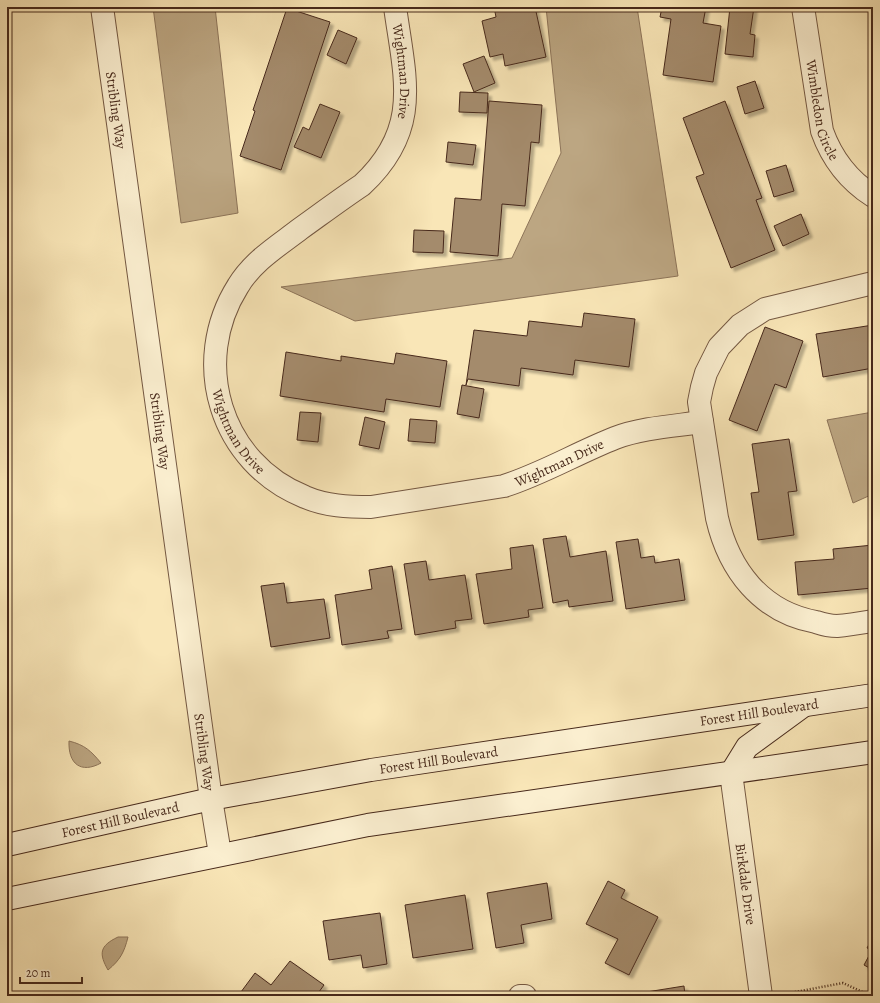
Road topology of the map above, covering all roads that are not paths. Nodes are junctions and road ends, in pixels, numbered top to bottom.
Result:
1 (102, 7) edge
2 (395, 7) edge
3 (803, 7) edge
4 (873, 196) edge
5 (873, 283) edge
6 (702, 422) junction
7 (873, 621) edge
8 (873, 694) edge
9 (806, 704) junction
10 (873, 752) edge
11 (731, 773) junction
12 (211, 799) junction
13 (7, 845) edge
14 (220, 854) junction
15 (7, 899) edge
16 (520, 996) edge
17 (524, 996) edge
18 (761, 996) edge

1 - 12 street, Stribling Way
2 - 6 street, Wightman Drive
3 - 4 street, Wimbledon Circle
5 - 6 street
6 - 7 street
8 - 9 street, Forest Hill Boulevard
9 - 11 street
9 - 12 street, Forest Hill Boulevard
10 - 11 street
11 - 14 street
11 - 18 street, Birkdale Drive
12 - 13 street, Forest Hill Boulevard
12 - 14 street, Stribling Way
14 - 15 street
16 - 17 street

